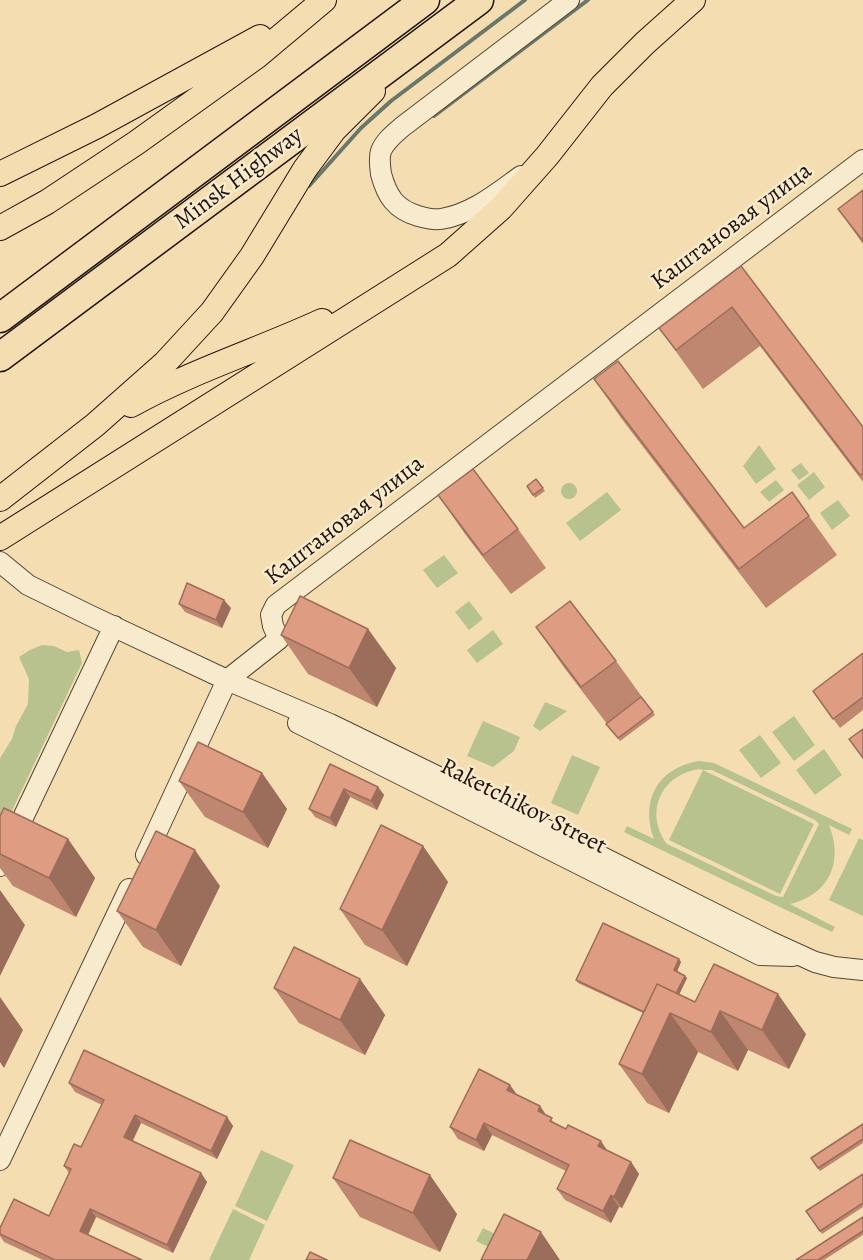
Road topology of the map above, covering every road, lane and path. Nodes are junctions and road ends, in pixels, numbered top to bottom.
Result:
1 (323, 0) edge
2 (424, 0) edge
3 (479, 0) edge
4 (569, 0) edge
5 (693, 0) edge
6 (436, 32) junction
7 (547, 156) junction
8 (863, 160) edge
9 (0, 174) edge
10 (0, 228) edge
11 (408, 281) junction
12 (0, 318) edge
13 (0, 357) edge
14 (95, 425) junction
15 (0, 499) edge
16 (0, 538) edge
17 (0, 562) edge
18 (105, 622) junction
19 (227, 680) junction
20 (0, 866) edge
21 (863, 970) edge
22 (0, 1160) edge

1 - 9 main road
1 - 10 main road
2 - 12 highway, Minsk Highway
3 - 6 highway, Minsk Highway
4 - 7 street
5 - 7 main road
6 - 13 highway, Minsk Highway
6 - 14 main road
7 - 11 main road
8 - 19 street, Каштановая улица
11 - 14 main road
11 - 16 main road
14 - 15 main road
17 - 18 street, Raketchikov Street
18 - 19 street, Raketchikov Street
18 - 20 street
19 - 21 street, Raketchikov Street
19 - 22 street, Каштановая улица

